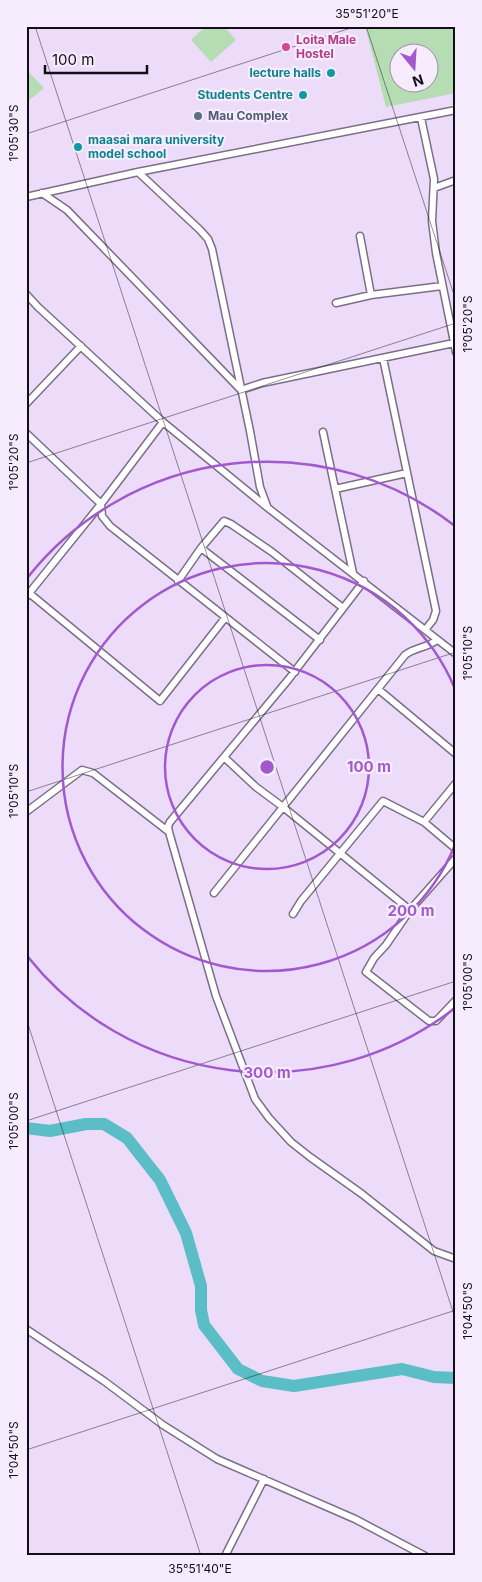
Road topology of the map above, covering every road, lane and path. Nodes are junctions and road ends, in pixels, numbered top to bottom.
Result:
1 (456, 110) edge
2 (421, 118) junction
3 (138, 172) junction
4 (456, 180) edge
5 (434, 188) junction
6 (42, 193) junction
7 (26, 197) edge
8 (360, 236) dead end
9 (442, 286) junction
10 (26, 294) edge
11 (371, 295) junction
12 (336, 303) dead end
13 (454, 343) junction
14 (81, 346) junction
15 (456, 352) edge
16 (382, 358) junction
17 (241, 390) junction
18 (26, 404) edge
19 (163, 422) junction
20 (26, 432) edge
21 (323, 432) dead end
22 (407, 473) junction
23 (335, 489) junction
24 (101, 504) junction
25 (268, 508) junction
26 (201, 548) junction
27 (353, 572) junction
28 (178, 581) junction
29 (364, 581) junction
30 (28, 595) edge
31 (343, 608) junction
32 (226, 618) junction
33 (425, 630) junction
34 (320, 640) junction
35 (437, 640) junction
36 (456, 654) edge
37 (295, 672) junction
38 (378, 689) junction
39 (456, 754) edge
40 (225, 758) junction
41 (456, 783) edge
42 (283, 807) junction
43 (26, 812) edge
44 (424, 822) junction
45 (169, 832) junction
46 (456, 849) edge
47 (339, 854) junction
48 (456, 858) edge
49 (214, 894) dead end
50 (410, 910) junction
51 (293, 914) dead end
52 (456, 1000) edge
53 (456, 1260) edge
54 (26, 1329) edge
55 (264, 1479) junction
56 (225, 1556) edge
57 (425, 1556) edge

1 - 2 street
2 - 3 street
2 - 5 street
3 - 6 street
3 - 17 street
4 - 5 street
5 - 9 street
6 - 7 street
6 - 17 street
8 - 11 street
9 - 11 street
9 - 13 street
10 - 14 street
11 - 12 street
13 - 15 street
13 - 16 street
14 - 18 street
14 - 19 street
16 - 17 street
16 - 22 street
17 - 25 street
19 - 24 street
19 - 25 street
20 - 24 street
21 - 23 street
22 - 23 street
22 - 33 street
23 - 27 street
24 - 28 street
24 - 30 street
25 - 27 street
26 - 28 street
26 - 31 street
26 - 34 street
27 - 29 street
28 - 32 street
29 - 31 street
29 - 33 street
30 - 32 street
31 - 34 street
32 - 37 street
33 - 35 street
34 - 37 street
35 - 36 street
35 - 38 street
37 - 40 street
38 - 39 street
38 - 42 street
40 - 42 street
40 - 45 street
41 - 44 street
42 - 47 street
42 - 49 street
43 - 45 street
44 - 46 street
44 - 47 street
45 - 53 street
47 - 50 street
47 - 51 street
48 - 50 street
50 - 52 street
54 - 55 street
55 - 56 street
55 - 57 street

